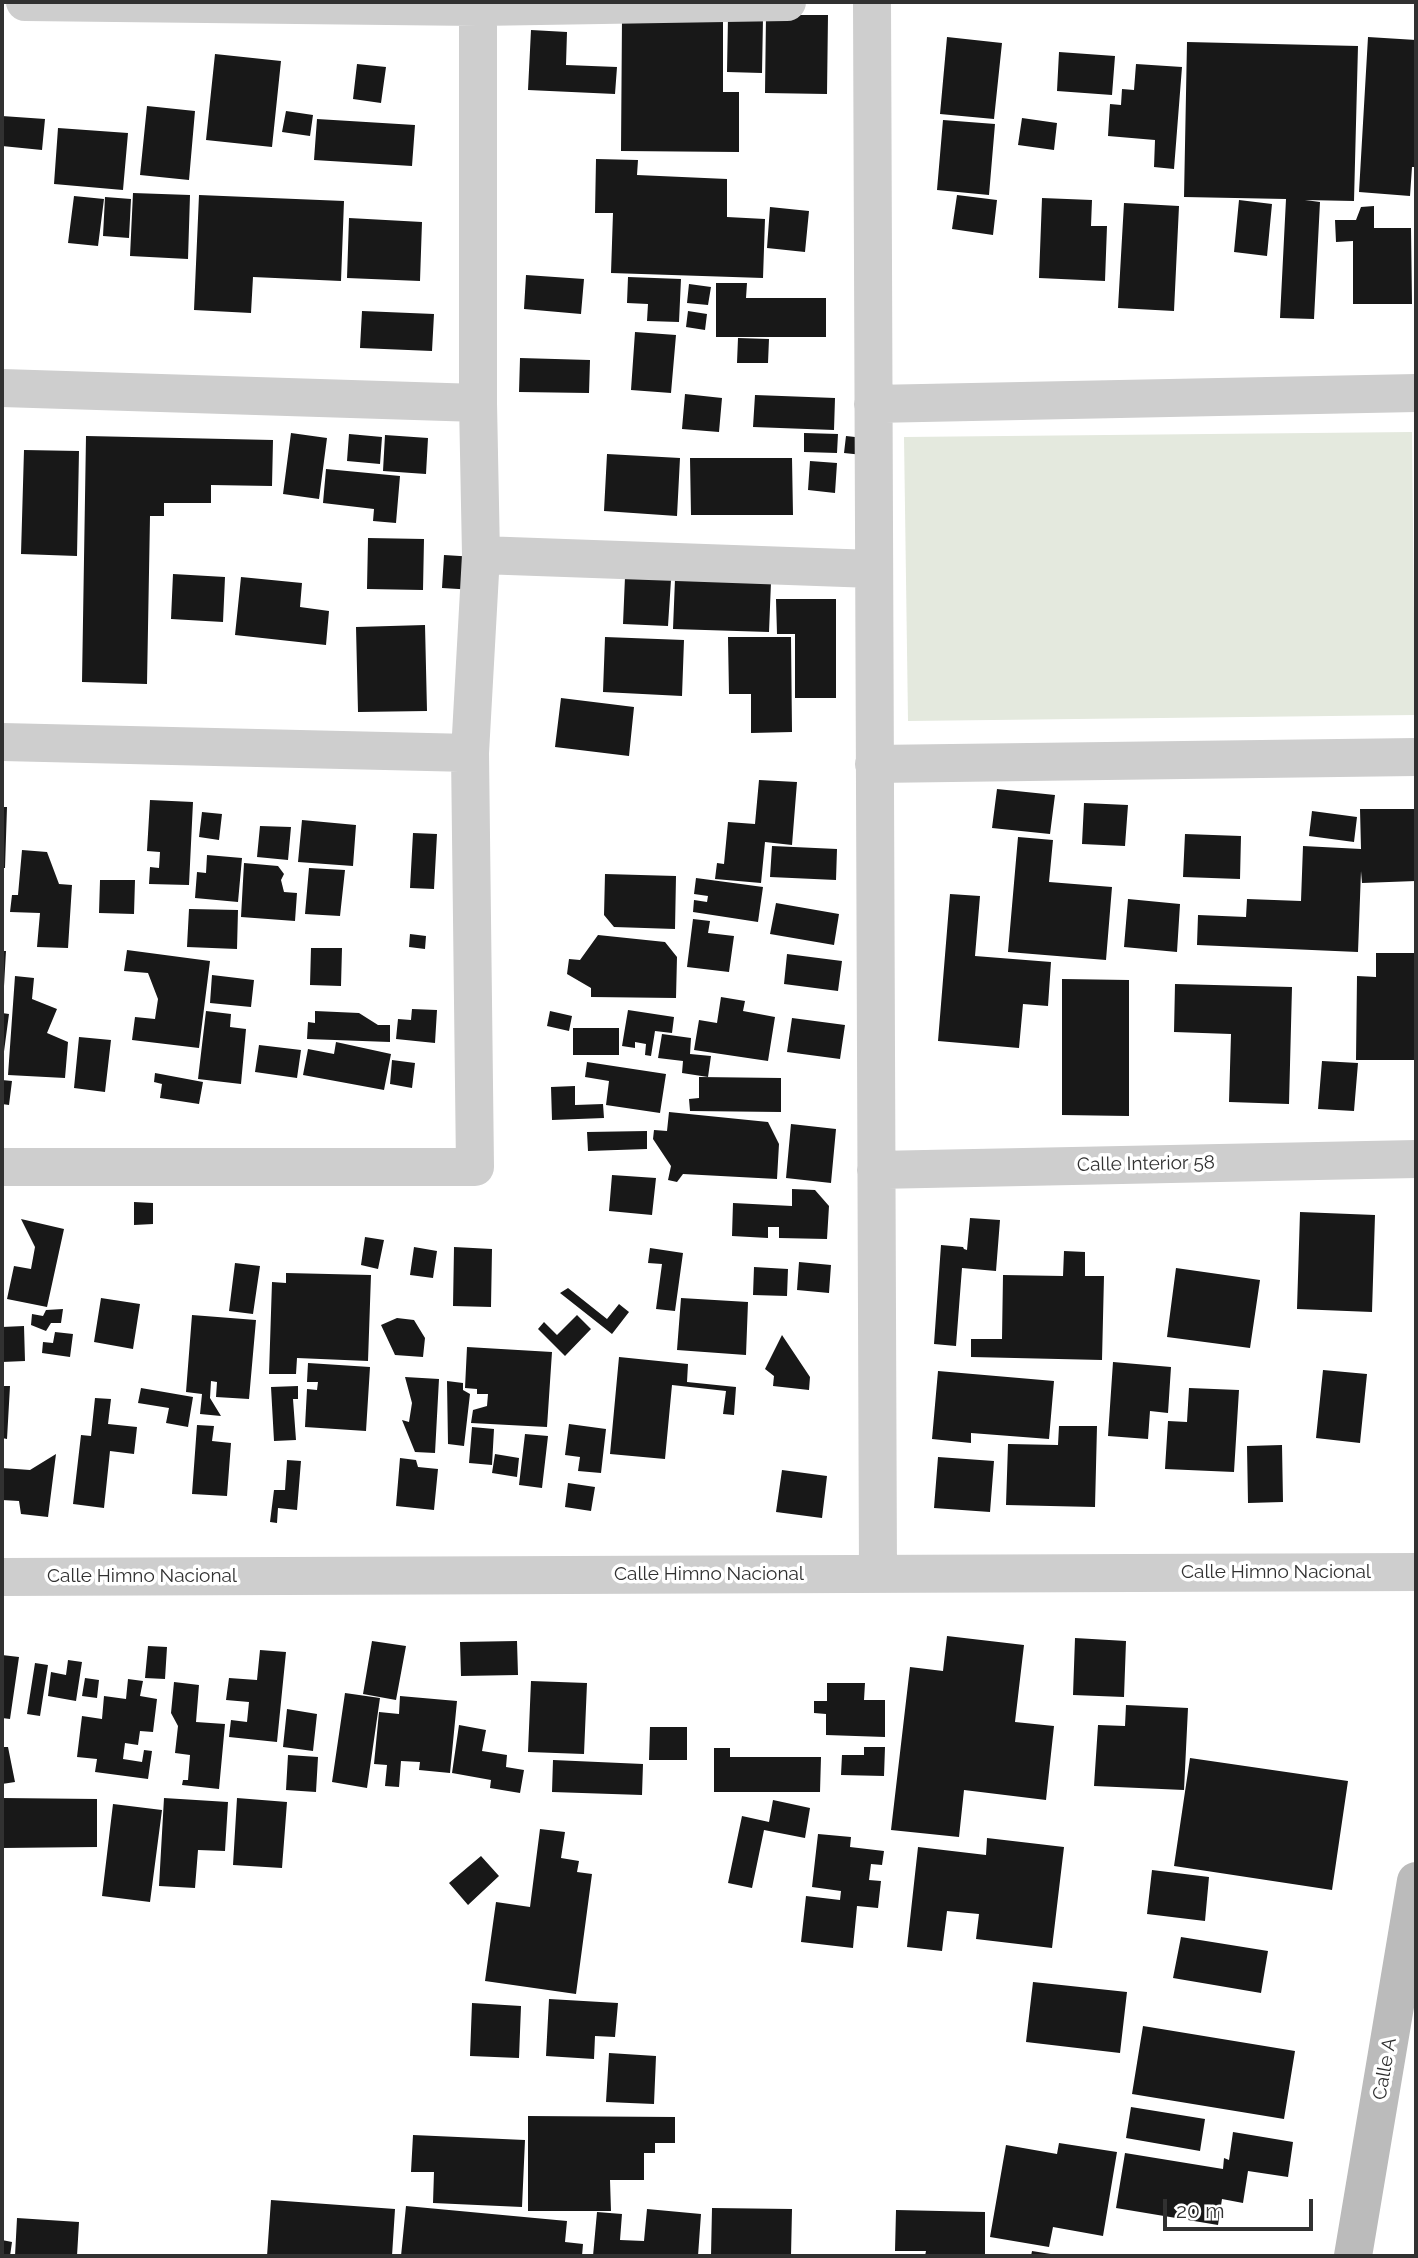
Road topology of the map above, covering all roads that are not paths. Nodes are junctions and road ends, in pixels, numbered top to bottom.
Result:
1 (25, 2) edge
2 (787, 2) edge
3 (872, 2) edge
4 (478, 7) junction
5 (2, 388) edge
6 (1416, 393) edge
7 (478, 403) junction
8 (873, 404) junction
9 (481, 555) junction
10 (873, 569) junction
11 (2, 742) edge
12 (470, 753) junction
13 (1416, 757) edge
14 (874, 764) junction
15 (1416, 1159) edge
16 (2, 1167) edge
17 (876, 1170) junction
18 (1416, 1572) edge
19 (877, 1574) junction
20 (2, 1577) edge
21 (1416, 1881) edge
22 (1353, 2256) edge

1 - 4 street
2 - 4 street
3 - 8 street
4 - 7 street
5 - 7 street
6 - 8 street
7 - 9 street
8 - 10 street
9 - 10 street
9 - 12 street
10 - 14 street
11 - 12 street
12 - 16 street
13 - 14 street
14 - 17 street
15 - 17 street, Calle Interior 58
17 - 19 street
18 - 19 street, Calle Himno Nacional
19 - 20 street, Calle Himno Nacional
21 - 22 street, Calle A

